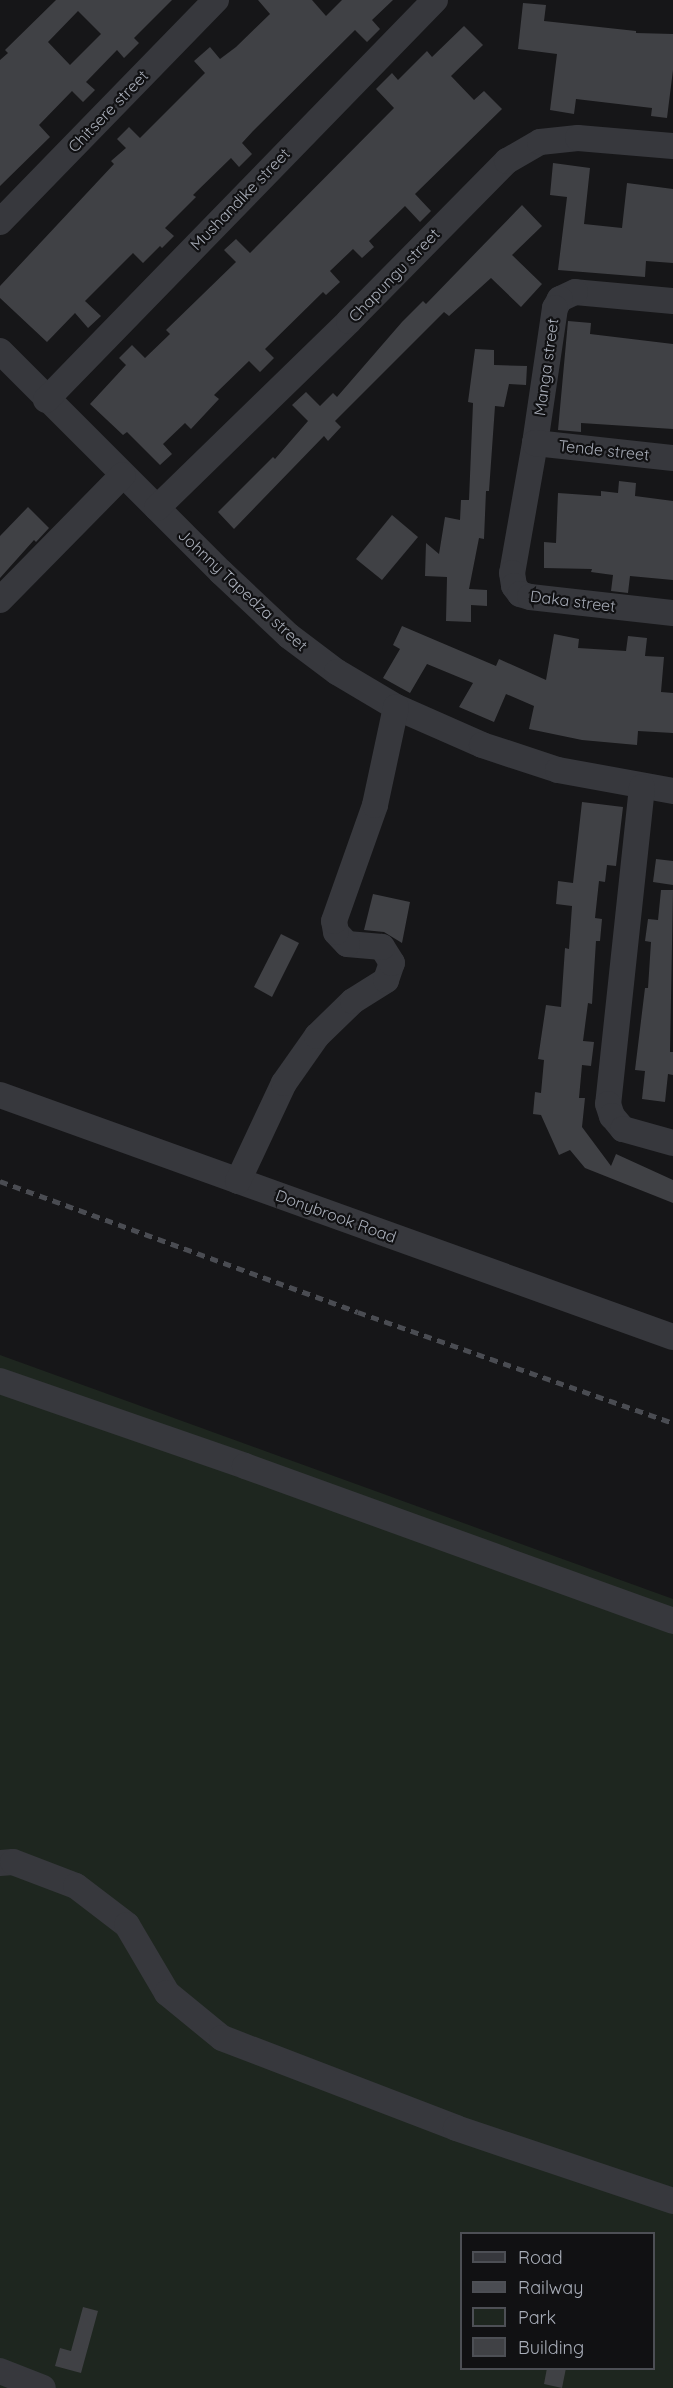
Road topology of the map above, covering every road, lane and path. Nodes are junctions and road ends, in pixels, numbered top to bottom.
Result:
1 (216, 0) edge
2 (435, 0) edge
3 (673, 146) edge
4 (0, 222) edge
5 (673, 301) edge
6 (0, 351) edge
7 (46, 400) junction
8 (535, 443) junction
9 (673, 458) edge
10 (123, 474) junction
11 (156, 508) junction
12 (0, 600) edge
13 (673, 612) edge
14 (396, 707) junction
15 (642, 787) junction
16 (673, 790) edge
17 (0, 1095) edge
18 (673, 1143) edge
19 (238, 1180) junction
20 (673, 1337) edge
21 (0, 1381) edge
22 (673, 1621) edge
23 (0, 1863) edge
24 (673, 2201) edge
25 (0, 2371) edge
26 (43, 2388) edge

1 - 4 street, Chitsere street
2 - 7 street, Mushandike street
3 - 11 street, Chapungu street
5 - 8 street, Manga street
6 - 7 street, Johnny Tapedza street
7 - 10 street, Johnny Tapedza street
8 - 9 street, Tende street
8 - 13 street, Daka street
10 - 11 street, Johnny Tapedza street
10 - 12 street
11 - 14 street, Johnny Tapedza street
14 - 15 street, Johnny Tapedza street
14 - 19 street
15 - 16 street, Johnny Tapedza street
15 - 18 street
17 - 19 street, Donybrook Road
19 - 20 street, Donybrook Road
21 - 22 street
23 - 24 street
25 - 26 street

